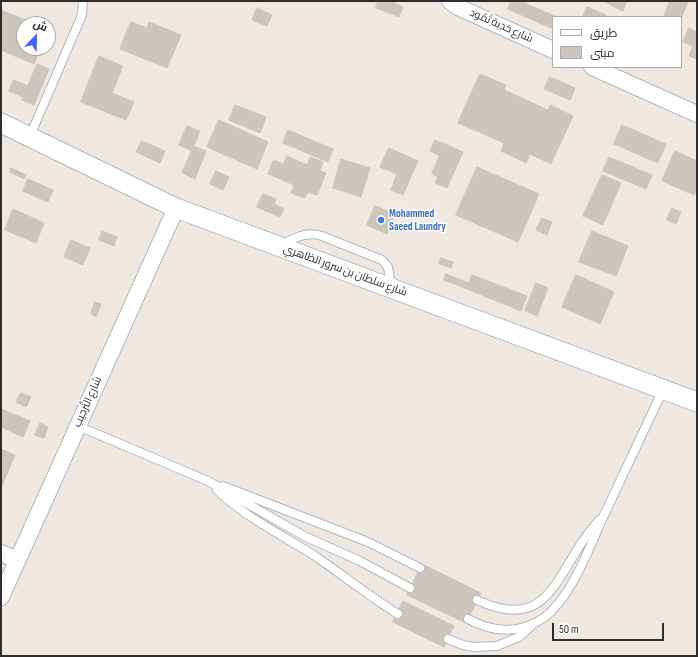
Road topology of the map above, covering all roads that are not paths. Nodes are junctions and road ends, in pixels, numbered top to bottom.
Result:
1 (83, 1) edge
2 (450, 1) edge
3 (552, 50) edge
4 (594, 68) edge
5 (697, 114) edge
6 (1, 123) edge
7 (30, 136) junction
8 (176, 208) junction
9 (279, 246) junction
10 (391, 288) junction
11 (663, 389) junction
12 (697, 402) edge
13 (78, 426) junction
14 (208, 481) junction
15 (604, 515) junction
16 (1, 553) edge
17 (17, 560) junction
18 (420, 568) dead end
19 (410, 588) dead end
20 (1, 597) edge
21 (477, 600) dead end
22 (398, 614) dead end
23 (468, 619) dead end
24 (533, 624) junction
25 (448, 639) dead end

1 - 7 lane
2 - 3 street, شارع حَدبة ثَمُود
4 - 5 street
6 - 7 street, شارع سلطان بن سرور الظاهري
7 - 8 street, شارع سلطان بن سرور الظاهري
8 - 9 street, شارع سلطان بن سرور الظاهري
8 - 13 street, شارع التَّرحِيب
9 - 10 street, شارع سلطان بن سرور الظاهري
9 - 10 lane
10 - 11 street, شارع سلطان بن سرور الظاهري
11 - 12 street, شارع سلطان بن سرور الظاهري
11 - 15 lane
13 - 14 lane
13 - 17 street, شارع التَّرحِيب
14 - 18 lane
14 - 19 lane
14 - 22 lane
15 - 21 lane
15 - 24 lane
16 - 17 street
17 - 20 street, شارع التَّرحِيب
23 - 24 lane
24 - 25 lane

